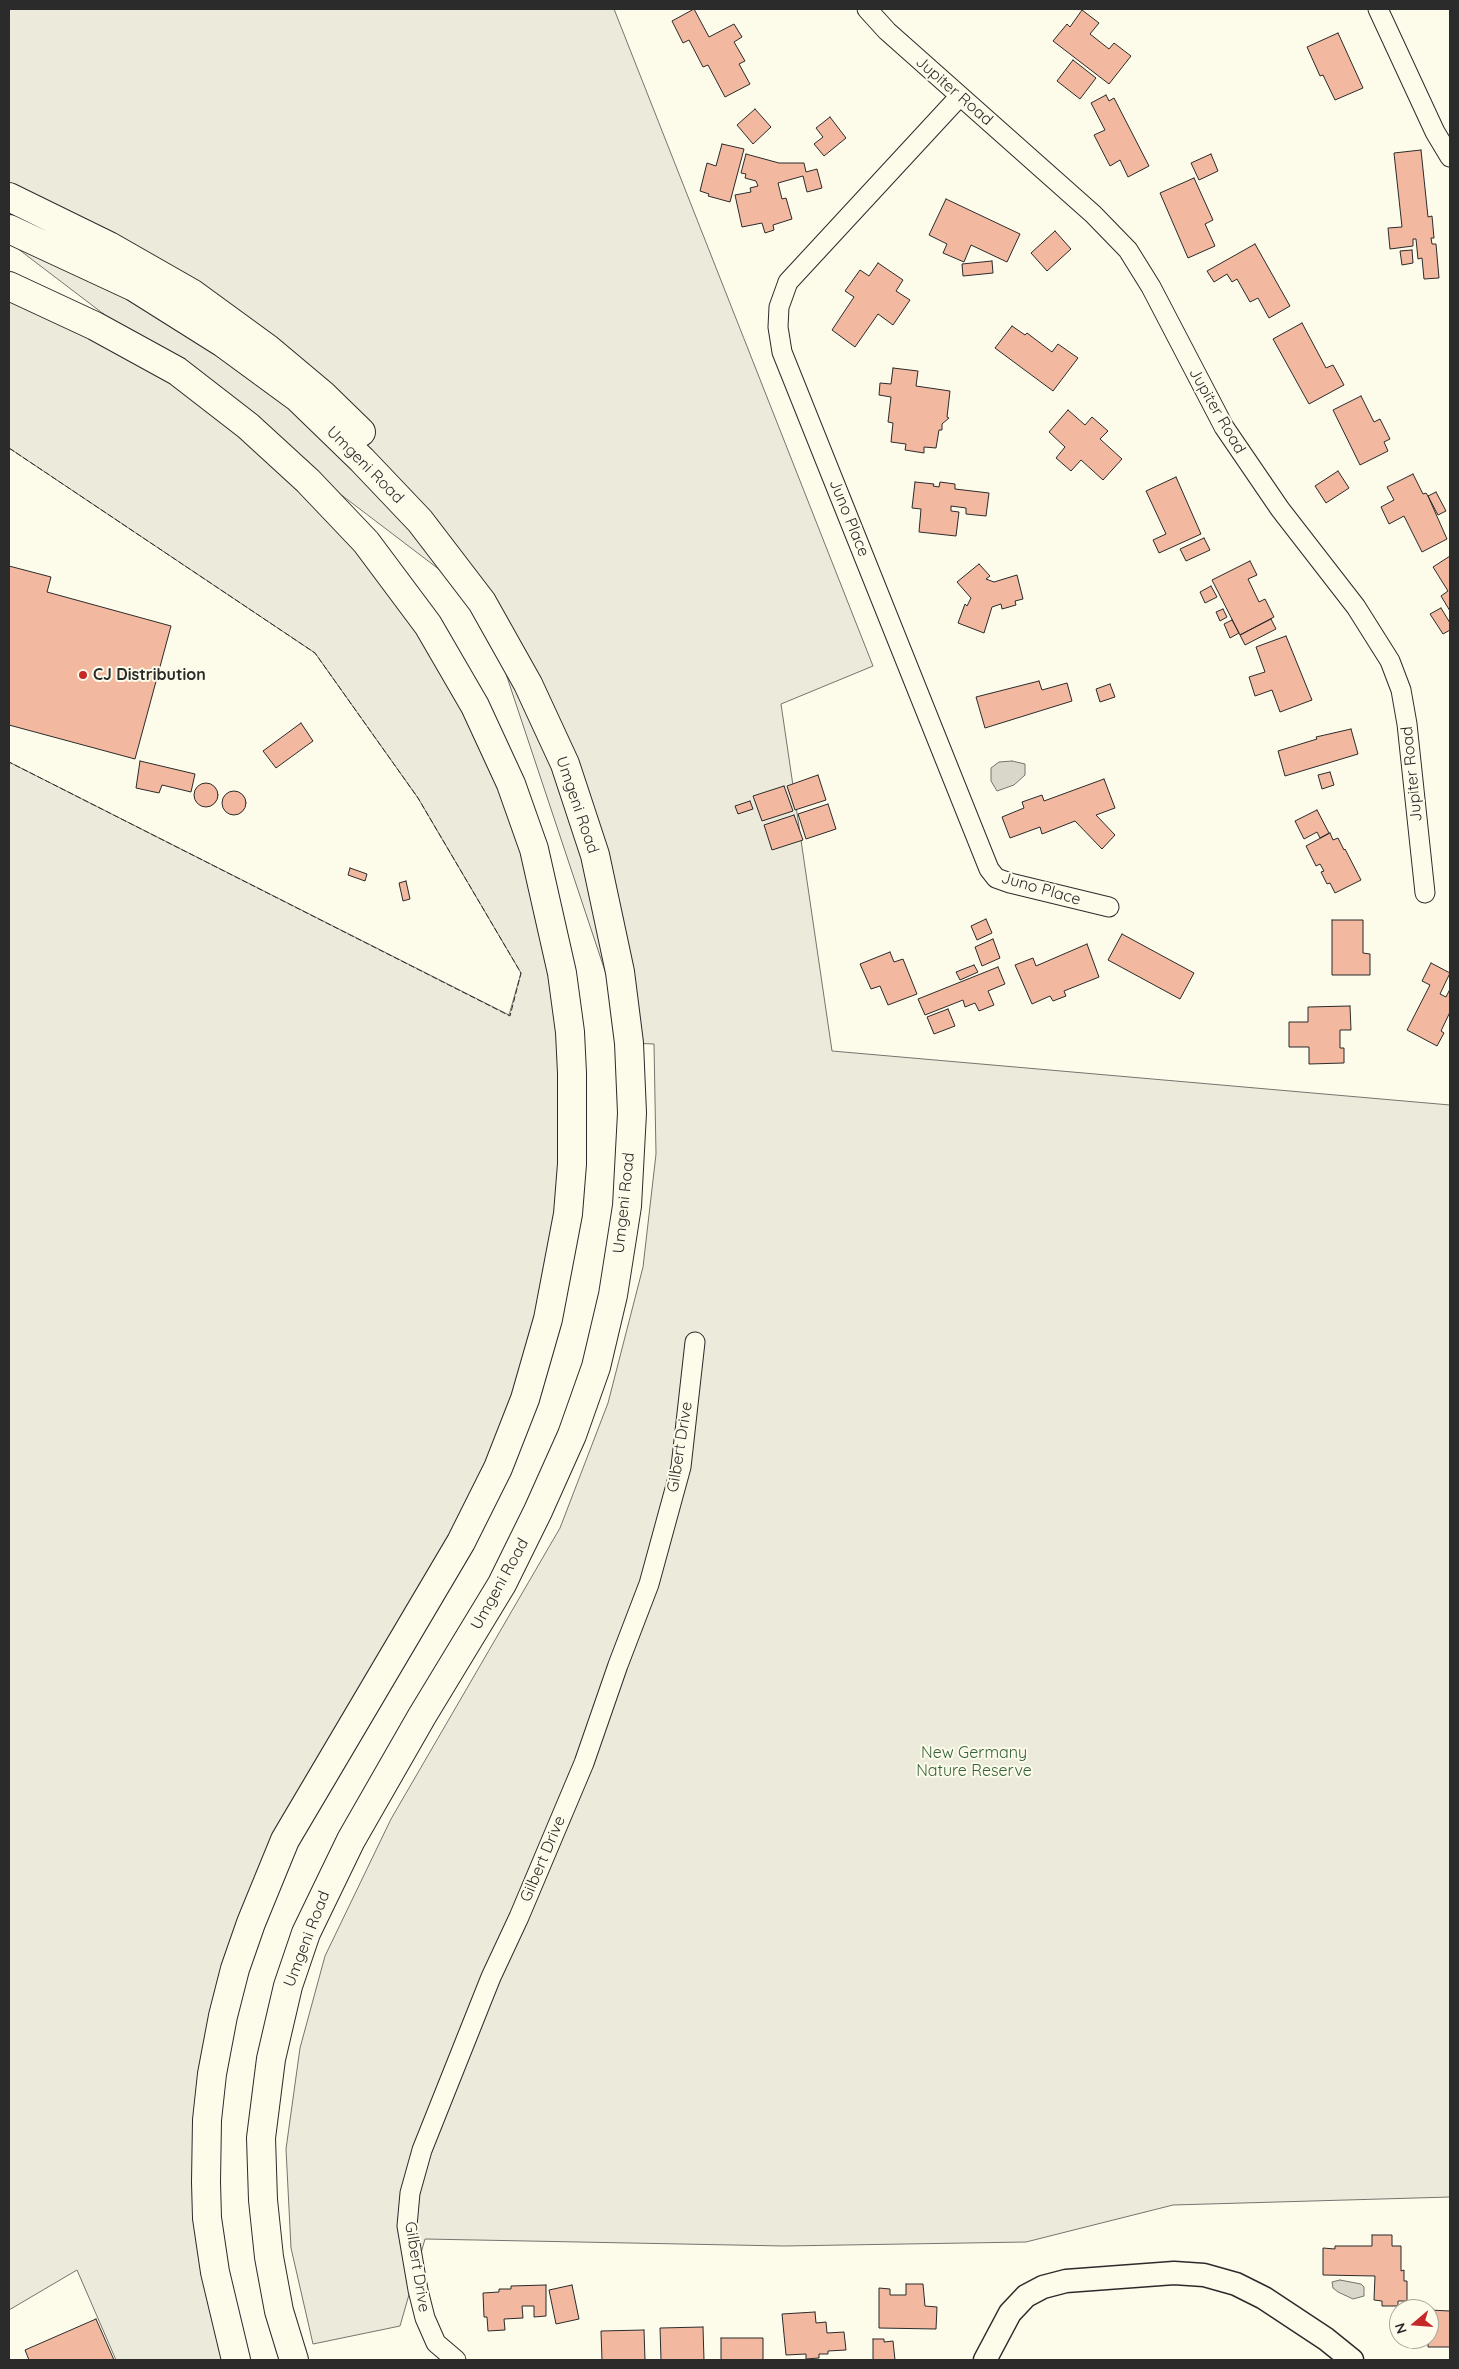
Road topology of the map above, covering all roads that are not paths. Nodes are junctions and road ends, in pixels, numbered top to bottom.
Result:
1 (867, 9) edge
2 (1378, 9) edge
3 (960, 96) junction
4 (1450, 158) edge
5 (9, 197) edge
6 (9, 229) edge
7 (9, 286) edge
8 (9, 298) edge
9 (176, 371) junction
10 (482, 602) junction
11 (1425, 893) dead end
12 (1108, 907) dead end
13 (695, 1342) dead end
14 (236, 2360) edge
15 (294, 2360) edge
16 (456, 2360) edge
17 (985, 2360) edge
18 (1352, 2360) edge

1 - 3 street, Jupiter Road
2 - 4 street
3 - 11 street, Jupiter Road
3 - 12 street, Juno Place
5 - 10 highway
6 - 10 highway, Umgeni Road
7 - 9 highway
8 - 9 highway
9 - 14 highway
10 - 15 highway, Umgeni Road
13 - 16 street, Gilbert Drive
17 - 18 street

